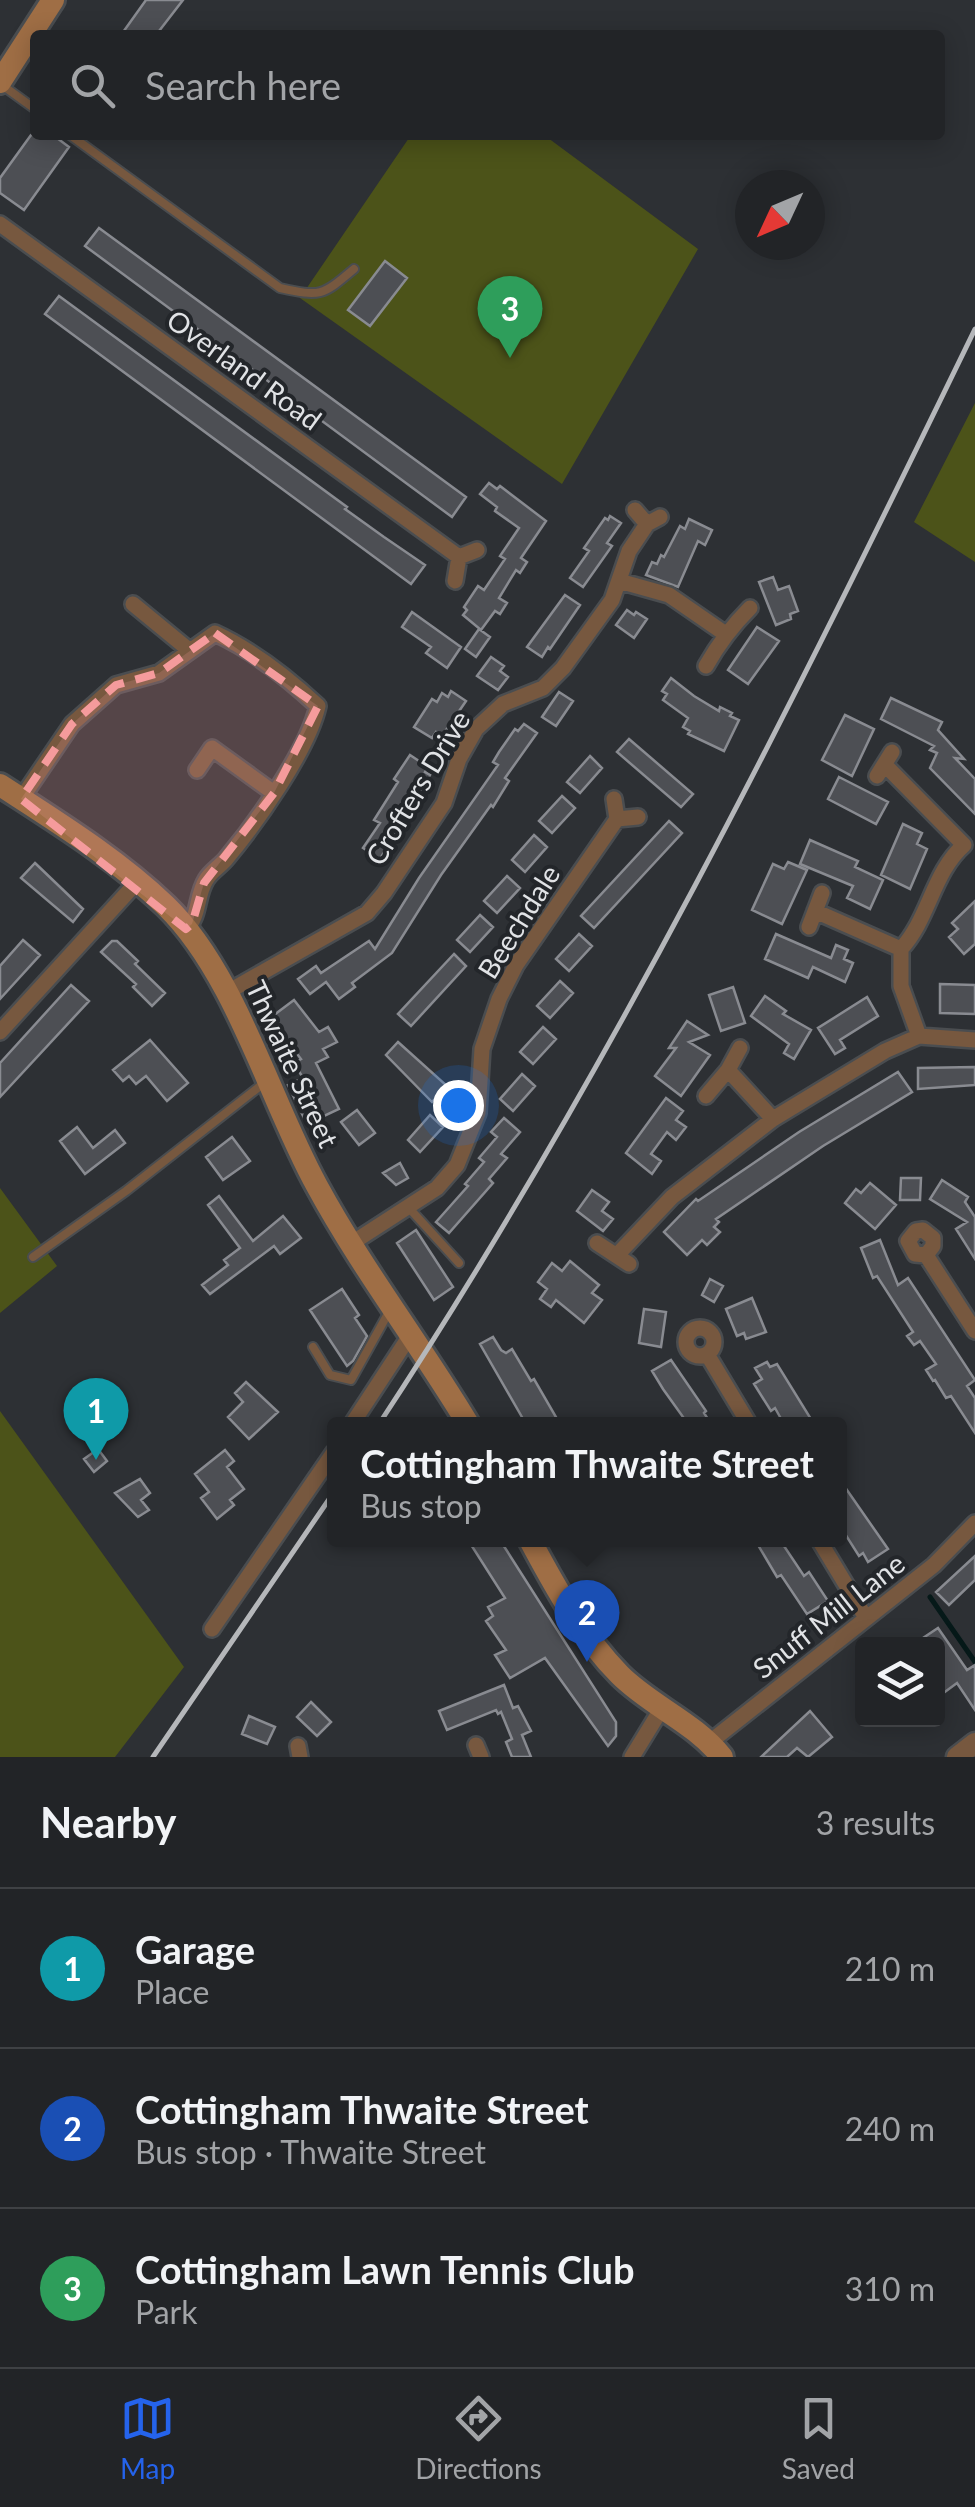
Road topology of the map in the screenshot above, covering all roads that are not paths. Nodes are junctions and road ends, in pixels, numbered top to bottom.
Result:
1 (53, 0) edge
2 (34, 30) edge
3 (30, 36) edge
4 (0, 83) edge
5 (30, 105) edge
6 (77, 140) edge
7 (0, 224) edge
8 (354, 268) dead end
9 (634, 510) dead end
10 (477, 550) dead end
11 (458, 557) junction
12 (455, 581) dead end
13 (620, 581) junction
14 (146, 592) dead end
15 (750, 608) dead end
16 (724, 633) junction
17 (189, 650) junction
18 (706, 666) dead end
19 (885, 764) dead end
20 (197, 770) dead end
21 (0, 785) edge
22 (274, 792) junction
23 (21, 799) junction
24 (614, 799) dead end
25 (638, 818) dead end
26 (617, 819) junction
27 (970, 850) edge
28 (137, 882) junction
29 (822, 893) dead end
30 (186, 929) junction
31 (901, 949) junction
32 (226, 993) junction
33 (0, 1032) edge
34 (919, 1036) junction
35 (975, 1040) edge
36 (740, 1048) dead end
37 (728, 1070) junction
38 (268, 1080) junction
39 (706, 1096) dead end
40 (773, 1119) junction
41 (409, 1208) junction
42 (352, 1242) junction
43 (598, 1242) dead end
44 (926, 1254) dead end
45 (33, 1257) dead end
46 (459, 1263) dead end
47 (392, 1306) junction
48 (975, 1330) edge
49 (411, 1334) junction
50 (313, 1347) dead end
51 (707, 1354) dead end
52 (357, 1417) edge
53 (464, 1417) edge
54 (745, 1417) edge
55 (327, 1462) edge
56 (975, 1523) edge
57 (534, 1547) edge
58 (823, 1547) edge
59 (866, 1618) junction
60 (212, 1629) dead end
61 (662, 1708) junction
62 (975, 1744) edge
63 (716, 1749) edge
64 (632, 1757) edge
65 (957, 1757) edge

1 - 2 main road
3 - 4 main road
4 - 5 lane
6 - 8 lane
7 - 11 street, Overland Road
9 - 13 street, Crofters Drive
10 - 11 street
11 - 12 street
13 - 16 street
13 - 32 street, Crofters Drive
14 - 17 street
15 - 16 street
16 - 18 street
17 - 22 street
17 - 23 street
19 - 27 street
20 - 22 street
21 - 23 main road, Thwaite Street
22 - 30 street
23 - 28 main road, Thwaite Street
24 - 26 street
25 - 26 street
26 - 41 street, Beechdale
27 - 31 street
28 - 30 main road, Thwaite Street
28 - 33 street
29 - 31 street
30 - 32 main road, Thwaite Street
31 - 34 street
32 - 38 main road, Thwaite Street
34 - 35 street
34 - 40 street
36 - 37 street
37 - 39 street
37 - 40 street
38 - 42 main road, Thwaite Street
38 - 45 lane
40 - 43 street
41 - 42 street, Beechdale
41 - 46 lane
42 - 47 main road, Thwaite Street
44 - 48 street
47 - 49 main road, Thwaite Street
47 - 50 lane
49 - 52 street
49 - 53 main road, Thwaite Street
51 - 54 street
55 - 60 street
56 - 59 street, Snuff Mill Lane
57 - 61 main road
58 - 59 street
59 - 63 street, Snuff Mill Lane
61 - 63 main road
61 - 64 street
62 - 65 street

